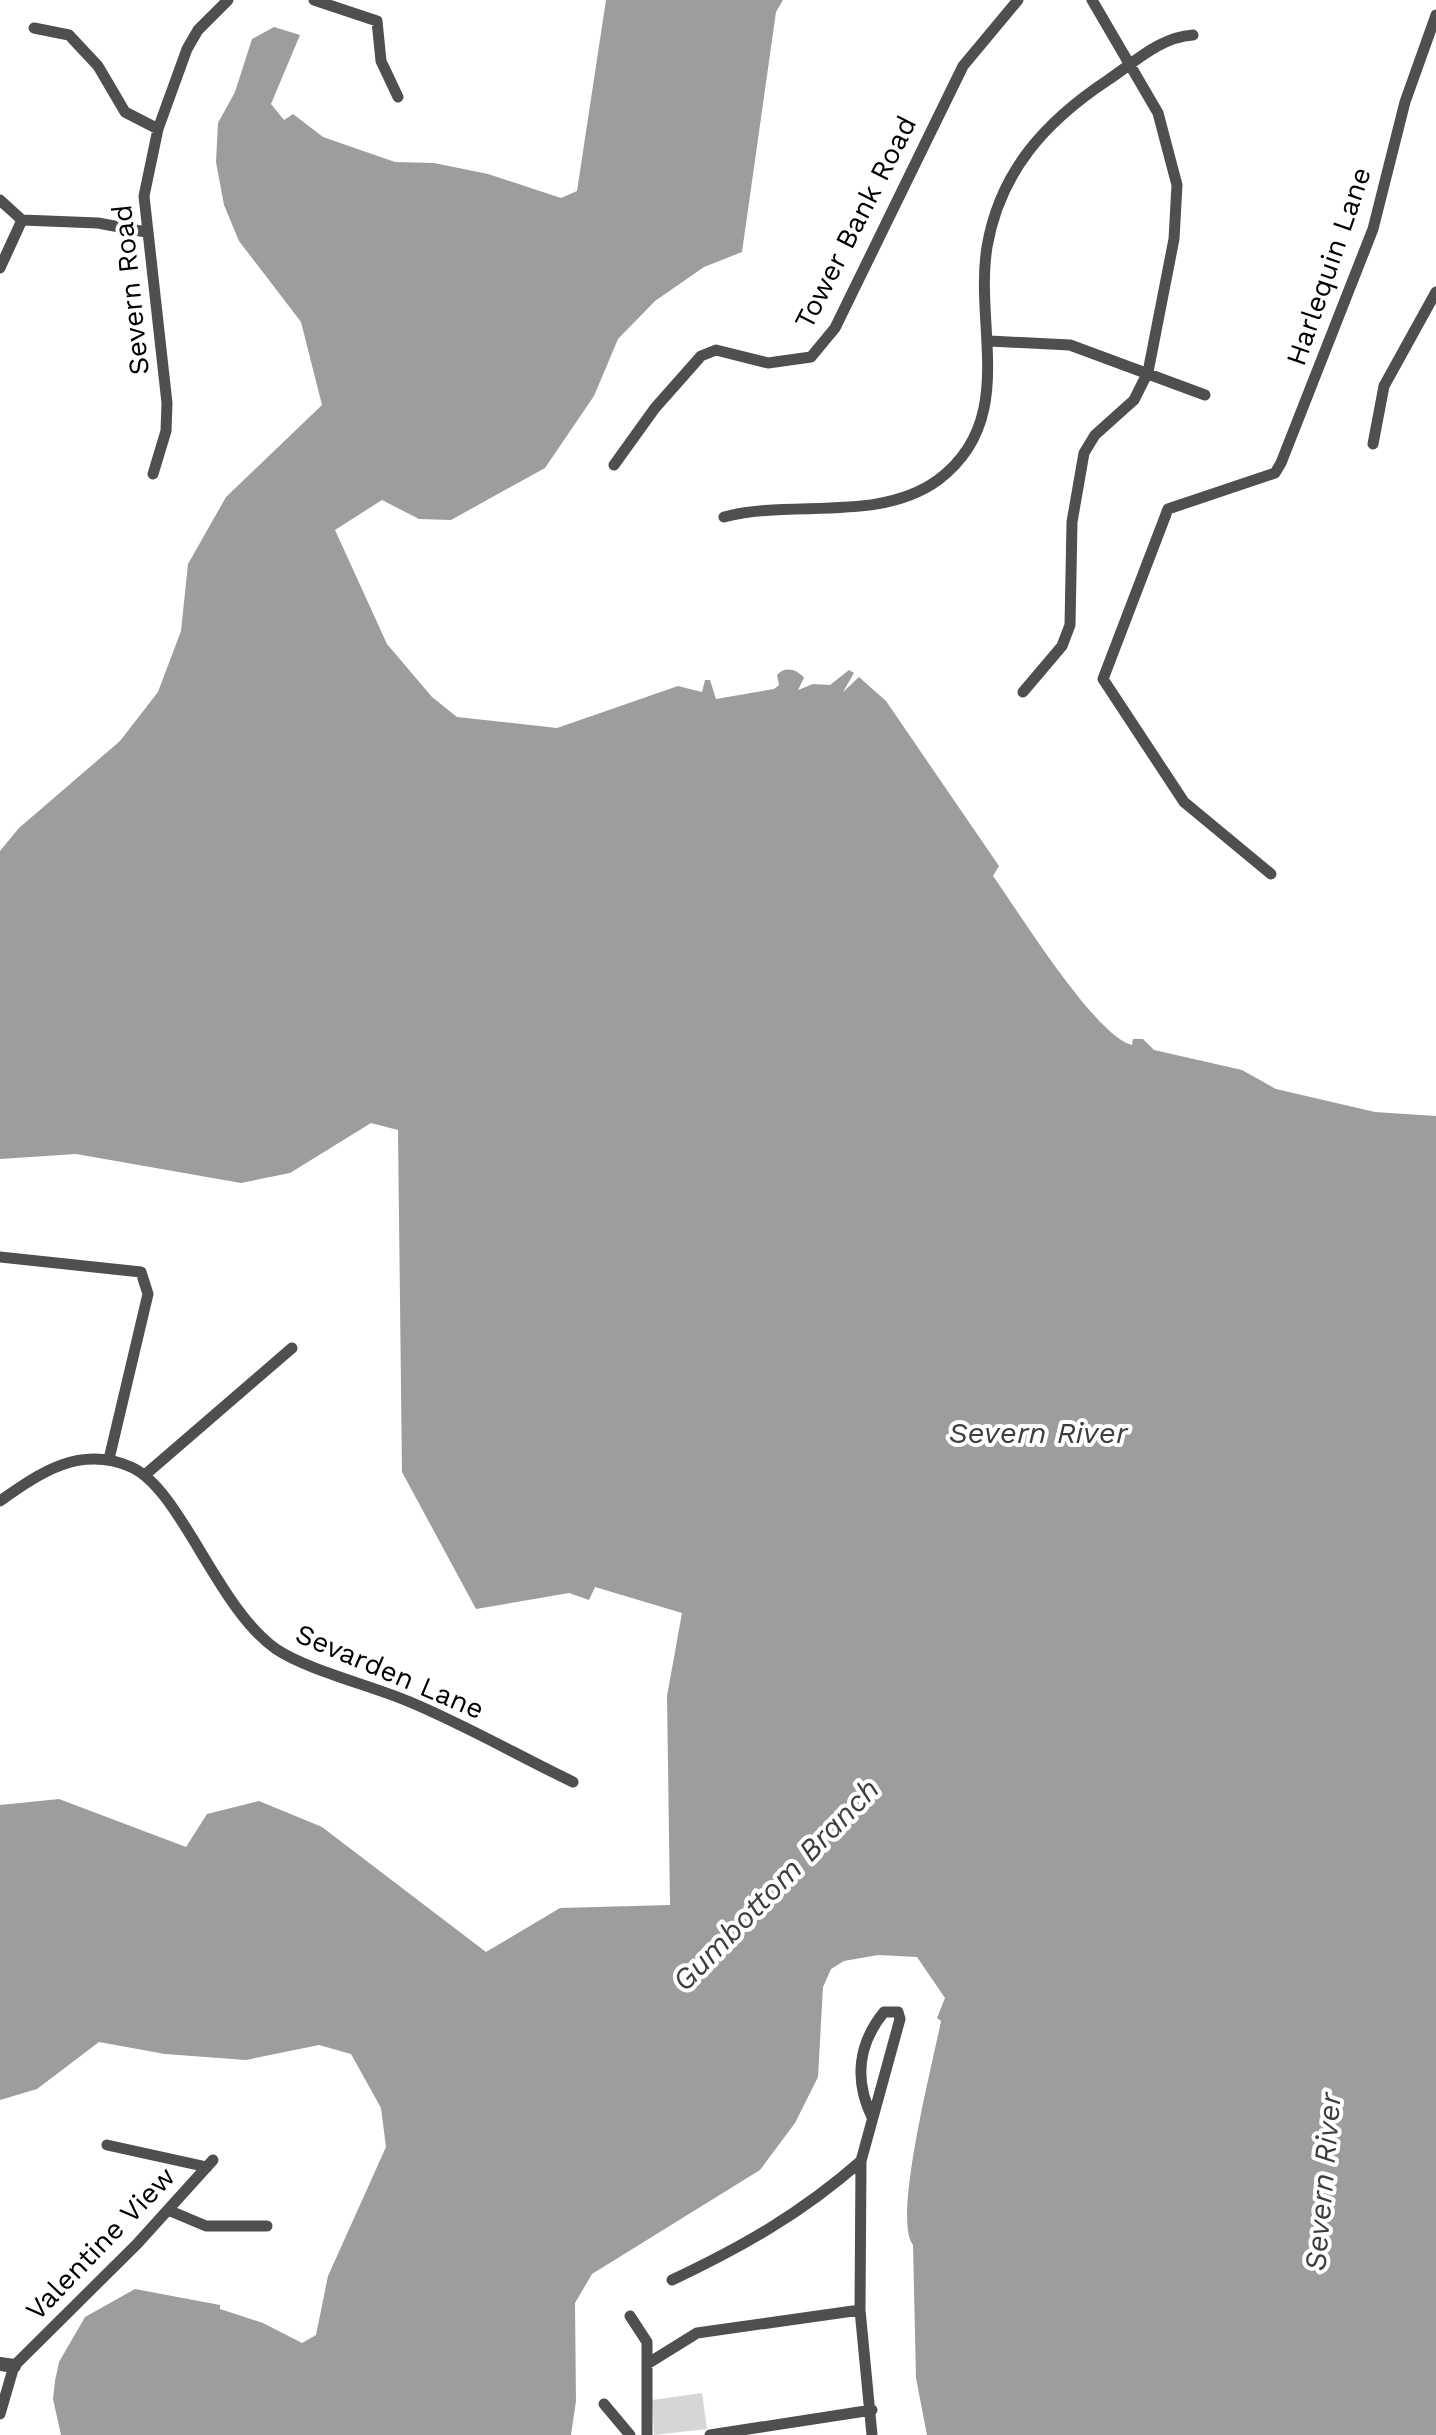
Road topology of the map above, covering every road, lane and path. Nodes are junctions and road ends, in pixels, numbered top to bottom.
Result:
1 (228, 0) edge
2 (314, 0) edge
3 (1018, 0) edge
4 (1092, 0) edge
5 (1436, 15) edge
6 (34, 28) dead end
7 (1194, 35) dead end
8 (1130, 65) junction
9 (398, 97) dead end
10 (158, 129) junction
11 (0, 200) edge
12 (22, 220) junction
13 (146, 232) junction
14 (0, 268) edge
15 (1436, 292) edge
16 (990, 341) junction
17 (1148, 372) junction
18 (1205, 395) dead end
19 (1372, 444) dead end
20 (614, 465) dead end
21 (154, 474) dead end
22 (724, 517) dead end
23 (1024, 692) dead end
24 (1270, 874) dead end
25 (0, 1257) edge
26 (292, 1348) dead end
27 (109, 1459) junction
28 (146, 1474) junction
29 (0, 1500) edge
30 (573, 1782) dead end
31 (872, 2117) junction
32 (107, 2145) dead end
33 (860, 2161) junction
34 (168, 2210) junction
35 (268, 2226) dead end
36 (672, 2280) dead end
37 (860, 2310) junction
38 (630, 2316) dead end
39 (646, 2364) junction
40 (7, 2365) edge
41 (604, 2404) dead end
42 (872, 2410) junction
43 (0, 2414) edge
44 (630, 2435) edge
45 (646, 2435) edge
46 (710, 2435) edge
47 (872, 2435) edge

1 - 10 street, Severn Road
2 - 9 street
3 - 20 street, Tower Bank Road
4 - 8 street
5 - 24 street, Harlequin Lane
6 - 10 street
7 - 8 street
8 - 16 street
8 - 17 street
10 - 13 street, Severn Road
11 - 12 street
12 - 13 street
12 - 14 street
13 - 21 street, Severn Road
15 - 19 street
16 - 17 street
16 - 22 street
17 - 18 street
17 - 23 street
25 - 27 street
26 - 28 street
27 - 28 street
27 - 29 street
28 - 30 street, Sevarden Lane
31 - 31 street
31 - 33 street
32 - 34 street, Valentine View
33 - 36 street
33 - 37 street
34 - 35 street
34 - 40 street, Valentine View
37 - 39 street
37 - 42 street
38 - 39 street
39 - 45 street
40 - 43 street, Valentine View
41 - 44 street
42 - 46 street
42 - 47 street

